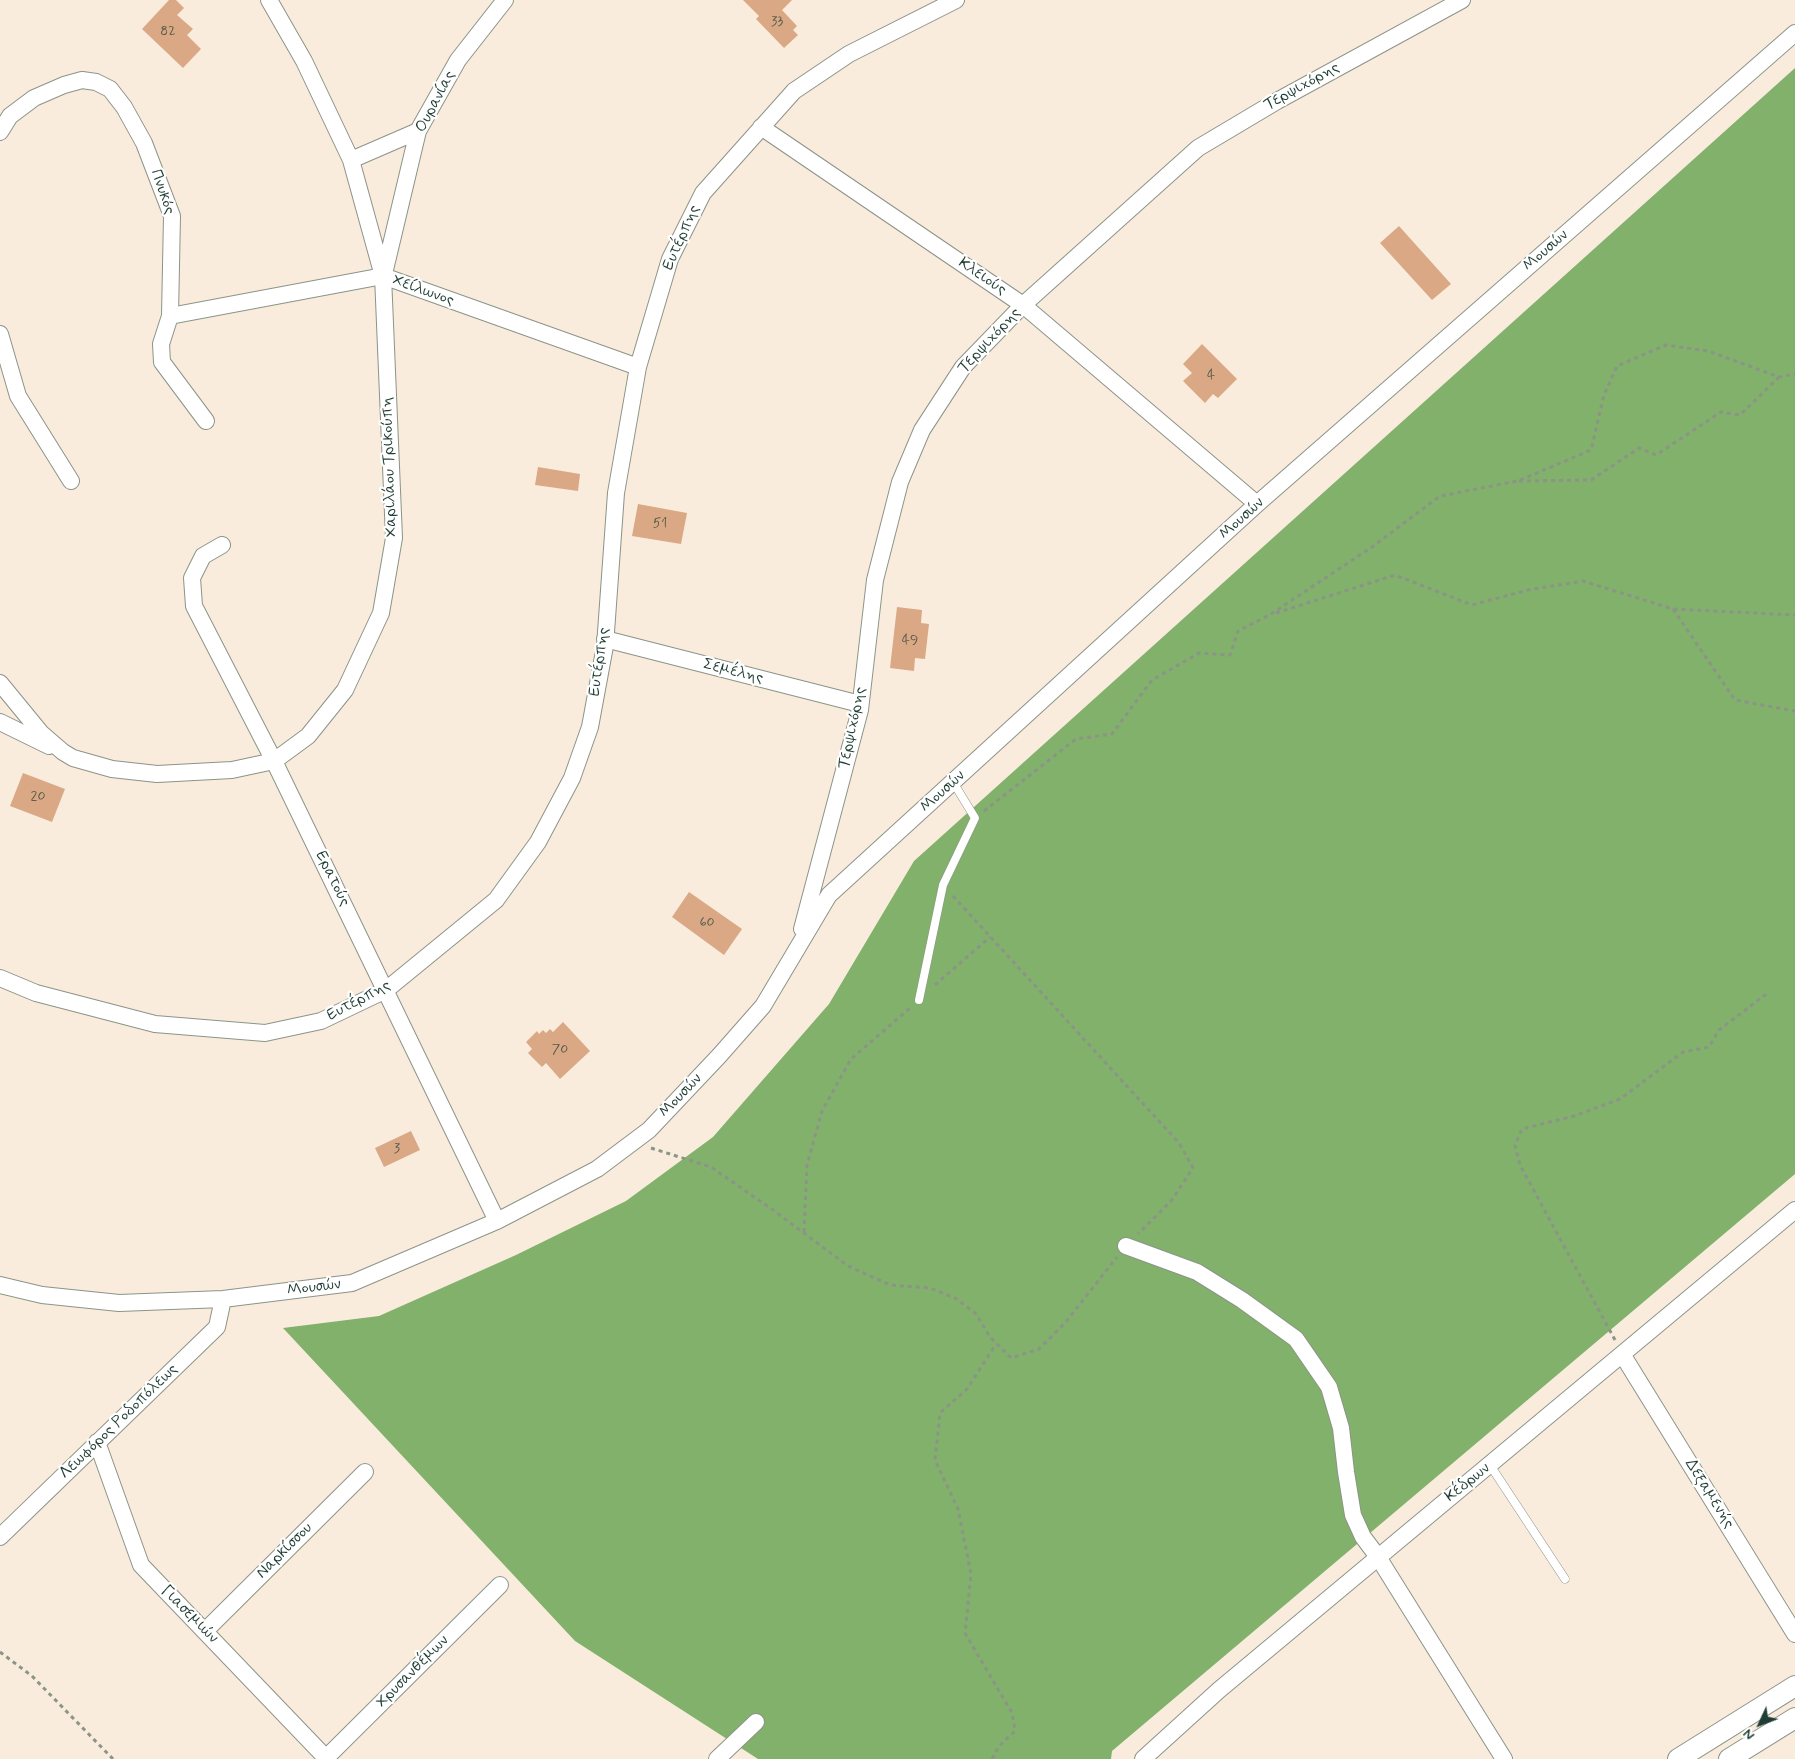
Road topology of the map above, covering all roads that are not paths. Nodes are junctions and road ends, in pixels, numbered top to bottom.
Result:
1 (269, 0) edge
2 (505, 0) edge
3 (956, 0) edge
4 (1462, 0) edge
5 (1795, 33) edge
6 (761, 127) junction
7 (418, 131) junction
8 (0, 132) edge
9 (351, 160) junction
10 (383, 276) junction
11 (1023, 304) junction
12 (170, 316) junction
13 (0, 334) edge
14 (638, 368) junction
15 (206, 421) dead end
16 (72, 481) dead end
17 (1257, 504) junction
18 (222, 545) dead end
19 (605, 639) junction
20 (0, 683) edge
21 (860, 704) junction
22 (0, 722) edge
23 (63, 752) junction
24 (274, 761) junction
25 (954, 782) junction
26 (815, 884) junction
27 (829, 895) junction
28 (797, 948) junction
29 (0, 978) edge
30 (386, 990) junction
31 (919, 1000) road end
32 (1795, 1210) edge
33 (497, 1221) junction
34 (1126, 1246) road end
35 (0, 1285) edge
36 (223, 1299) junction
37 (1622, 1354) junction
38 (97, 1442) junction
39 (1490, 1466) junction
40 (365, 1472) dead end
41 (0, 1537) edge
42 (1378, 1557) junction
43 (1565, 1579) dead end
44 (500, 1585) dead end
45 (206, 1631) junction
46 (1795, 1634) edge
47 (1795, 1686) edge
48 (1795, 1718) edge
49 (756, 1722) dead end
50 (326, 1759) edge
51 (717, 1759) edge
52 (1143, 1759) edge
53 (1504, 1759) edge
54 (1678, 1759) edge
55 (1729, 1759) edge

1 - 9 street, Χαριλάου Τρικούπη
2 - 7 street, Ουρανίας
3 - 6 street, Ευτέρπης
4 - 11 street, Τερψιχόρης
5 - 17 street, Μουσών
6 - 11 street, Κλειούς
6 - 14 street, Ευτέρπης
7 - 9 street
7 - 10 street, Ουρανίας
8 - 12 street, Πνυκός
9 - 10 street, Χαριλάου Τρικούπη
10 - 12 street, Χείλωνος
10 - 14 street, Χείλωνος
10 - 24 street, Χαριλάου Τρικούπη
11 - 17 street, Κλειούς
11 - 21 street, Τερψιχόρης
12 - 15 street, Πνυκός
13 - 16 street
14 - 19 street, Ευτέρπης
17 - 25 street, Μουσών
18 - 24 street, Ερατούς
19 - 21 street, Σεμέλης
19 - 30 street, Ευτέρπης
20 - 23 street, Χαριλάου Τρικούπη
21 - 26 street, Τερψιχόρης
22 - 23 street
23 - 24 street, Χαριλάου Τρικούπη
24 - 30 street, Ερατούς
25 - 27 street, Μουσών
25 - 31 lane
26 - 27 street
26 - 28 street, Τερψιχόρης
27 - 28 street, Μουσών
28 - 33 street, Μουσών
29 - 30 street, Ευτέρπης
30 - 33 street, Ερατούς
32 - 37 street, Κέδρων
33 - 36 street, Μουσών
34 - 42 street
35 - 36 street, Μουσών
36 - 38 street, Λεωφόρος Ροδοπόλεως
37 - 39 street, Κέδρων
37 - 46 street, Δεξαμενής
38 - 41 street, Λεωφόρος Ροδοπόλεως
38 - 45 street, Γιασεμιών
39 - 42 street, Κέδρων
39 - 43 lane
40 - 45 street, Ναρκίσσου
42 - 52 street, Κέδρων
42 - 53 street
44 - 50 street, Χρυσανθέμων
45 - 50 street, Γιασεμιών
47 - 54 street
48 - 55 street
49 - 51 street

